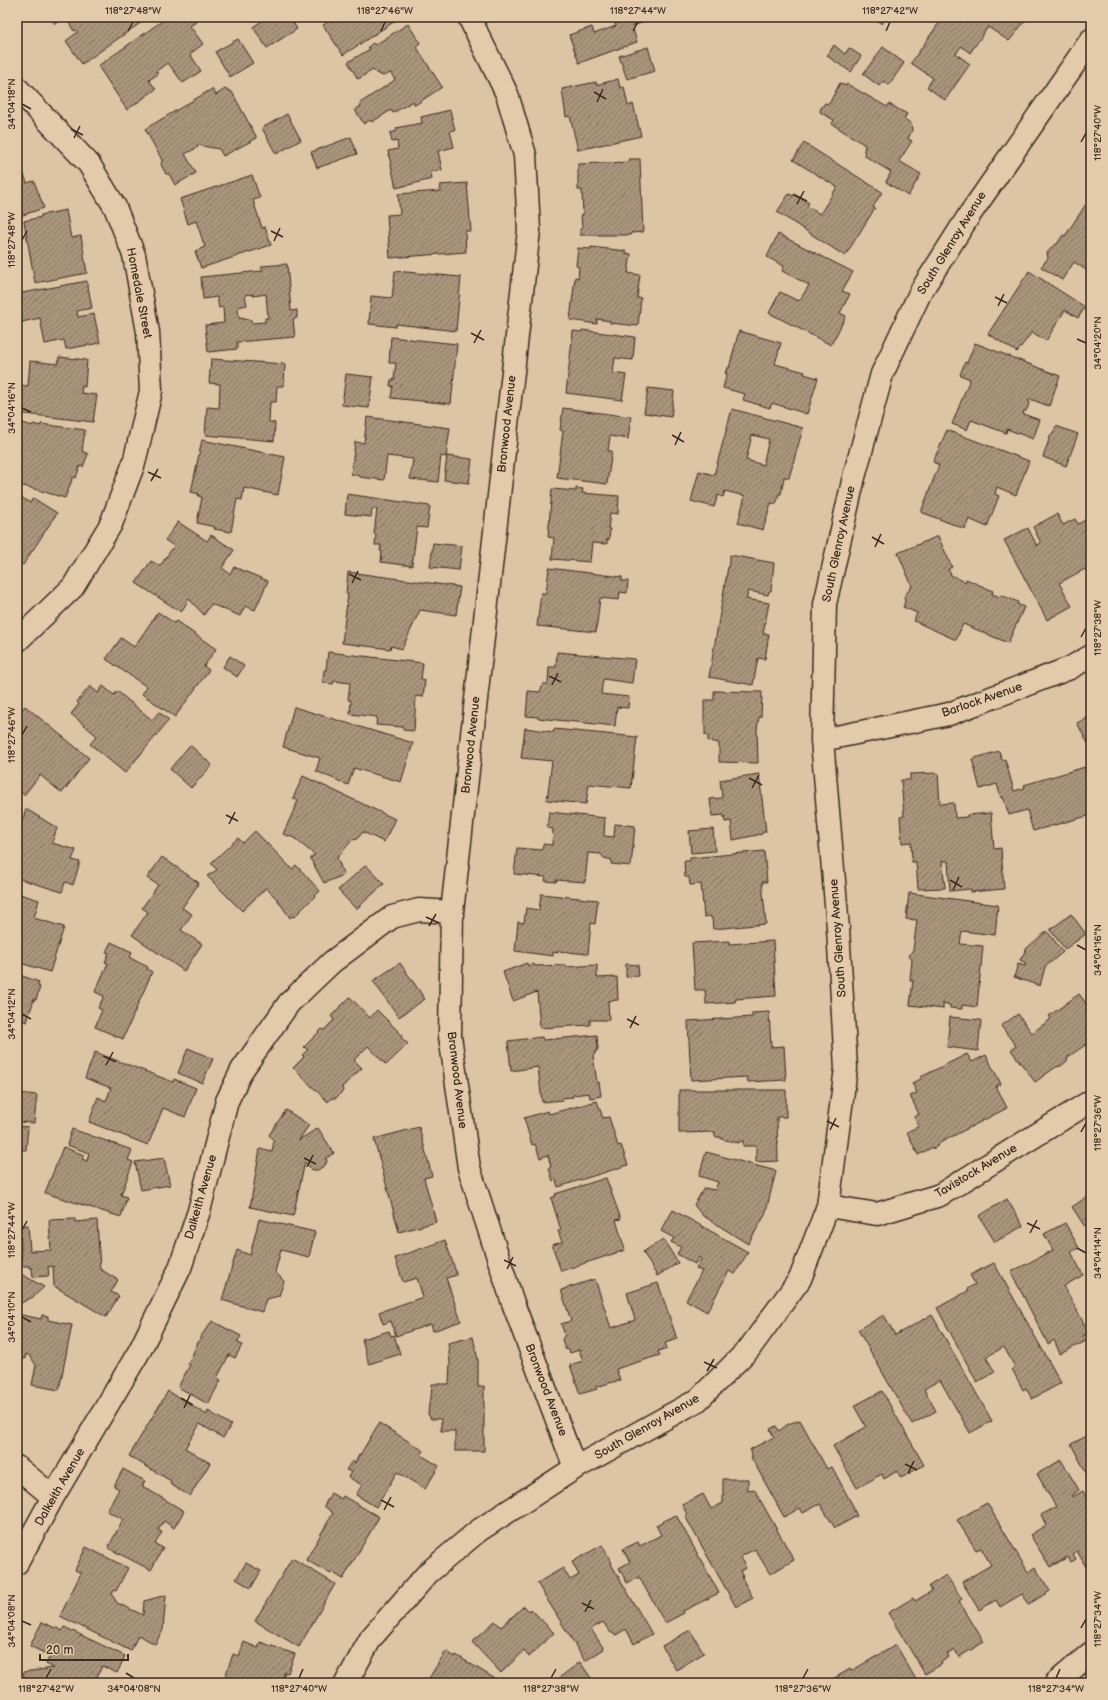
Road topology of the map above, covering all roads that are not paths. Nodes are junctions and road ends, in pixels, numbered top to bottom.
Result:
1 (469, 17) edge
2 (1091, 40) edge
3 (17, 88) edge
4 (17, 641) edge
5 (1091, 656) edge
6 (822, 740) junction
7 (452, 912) junction
8 (1091, 1101) edge
9 (828, 1206) junction
10 (17, 1467) edge
11 (575, 1468) junction
12 (53, 1497) junction
13 (17, 1563) edge
14 (1091, 1653) edge
15 (346, 1683) edge
16 (1056, 1683) edge

1 - 7 street, Bronwood Avenue
2 - 6 street, South Glenroy Avenue
3 - 4 street, Homedale Street
5 - 6 street, Barlock Avenue
6 - 9 street, South Glenroy Avenue
7 - 11 street, Bronwood Avenue
7 - 12 street, Dalkeith Avenue
8 - 9 street, Tavistock Avenue
9 - 11 street, South Glenroy Avenue
10 - 12 street
11 - 15 street, South Glenroy Avenue
12 - 13 street, Dalkeith Avenue
14 - 16 street

